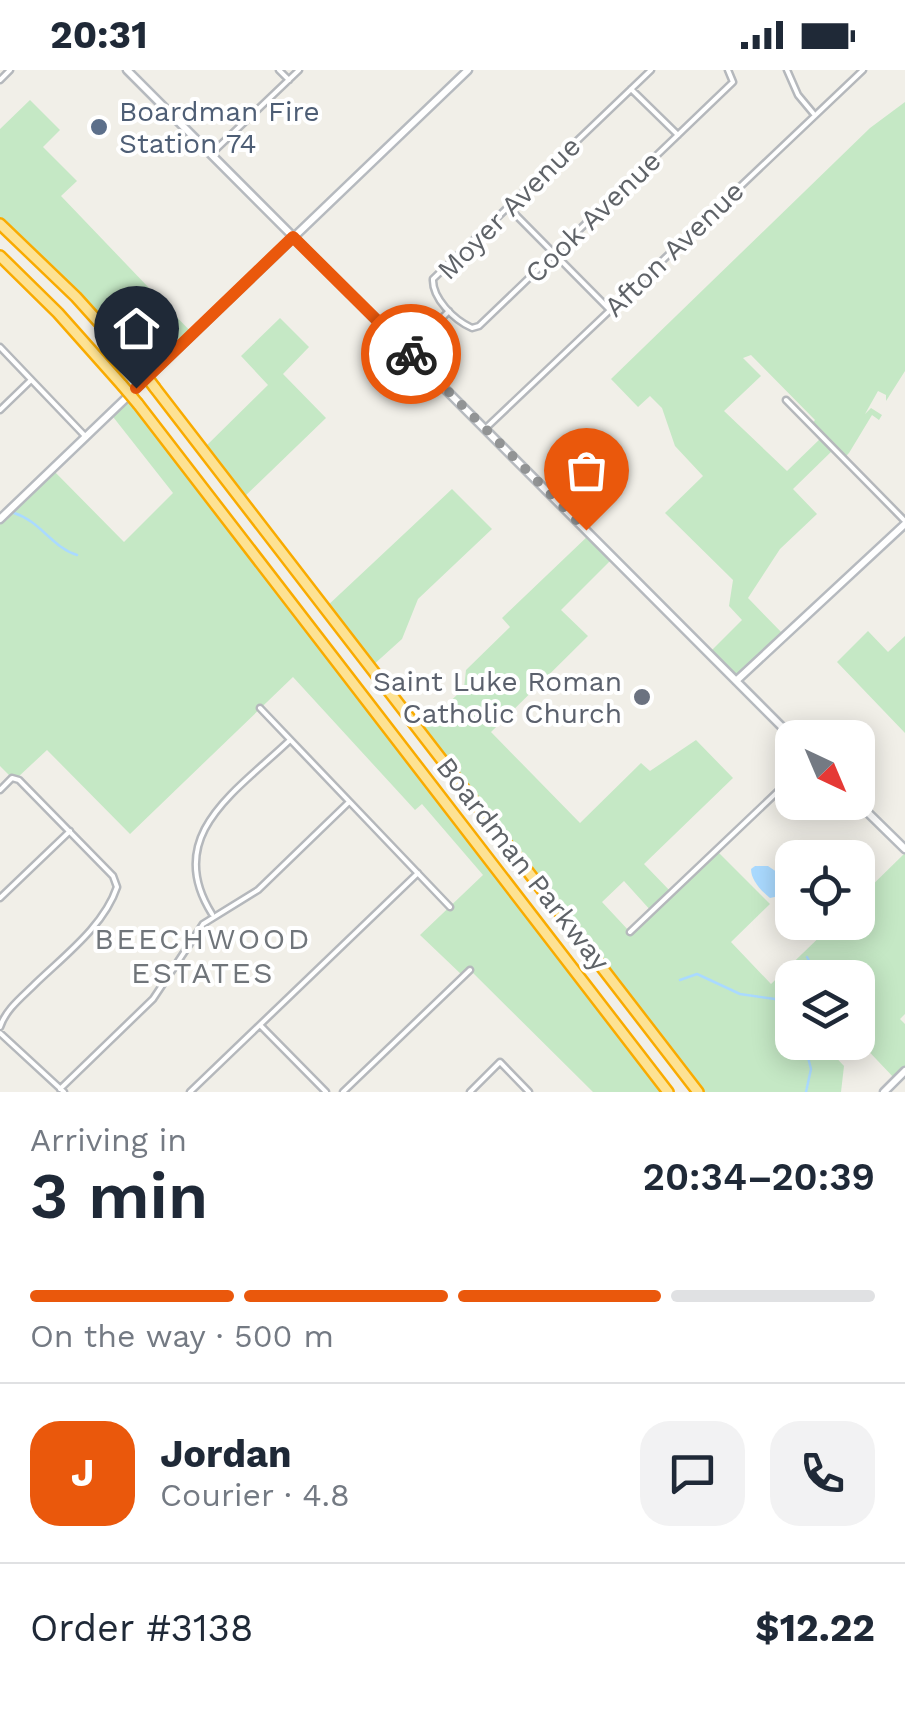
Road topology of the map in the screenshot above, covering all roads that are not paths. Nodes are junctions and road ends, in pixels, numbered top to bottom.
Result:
1 (10, 70) edge
2 (127, 70) edge
3 (279, 70) edge
4 (299, 70) edge
5 (468, 70) edge
6 (651, 70) edge
7 (728, 70) edge
8 (787, 70) edge
9 (863, 70) edge
10 (0, 80) edge
11 (289, 80) junction
12 (631, 89) junction
13 (814, 114) junction
14 (678, 135) junction
15 (211, 154) junction
16 (508, 207) junction
17 (0, 224) edge
18 (293, 237) junction
19 (554, 254) junction
20 (0, 256) edge
21 (610, 310) junction
22 (449, 311) junction
23 (0, 347) edge
24 (408, 352) junction
25 (32, 380) junction
26 (786, 400) dead end
27 (0, 410) edge
28 (485, 429) junction
29 (86, 437) junction
30 (0, 519) edge
31 (905, 522) edge
32 (736, 681) junction
33 (260, 708) dead end
34 (775, 720) edge
35 (290, 740) junction
36 (0, 790) edge
37 (775, 794) edge
38 (349, 802) junction
39 (875, 820) edge
40 (70, 831) junction
41 (905, 849) edge
42 (418, 874) junction
43 (0, 898) edge
44 (450, 907) dead end
45 (213, 916) junction
46 (630, 932) dead end
47 (470, 970) dead end
48 (2, 1016) edge
49 (260, 1025) junction
50 (0, 1030) edge
51 (905, 1071) edge
52 (62, 1090) edge
53 (190, 1092) edge
54 (326, 1092) edge
55 (343, 1092) edge
56 (470, 1092) edge
57 (529, 1092) edge
58 (668, 1092) edge
59 (698, 1092) edge
60 (884, 1092) edge

1 - 10 street
2 - 15 main road
3 - 11 street
4 - 11 street
5 - 18 main road
6 - 12 street, Moyer Avenue
7 - 14 street, Cook Avenue
8 - 13 street
9 - 13 street, Afton Avenue
11 - 15 street
12 - 14 street
12 - 16 street, Moyer Avenue
13 - 21 street, Afton Avenue
14 - 19 street, Cook Avenue
15 - 18 main road
16 - 19 street
16 - 22 street, Moyer Avenue
17 - 59 highway, Boardman Parkway, bridge
18 - 24 main road
18 - 29 main road
19 - 21 street
19 - 22 street, Cook Avenue
20 - 58 highway, Boardman Parkway, bridge
21 - 28 street, Afton Avenue
22 - 24 street, Moyer Avenue
23 - 25 street
24 - 28 main road
25 - 27 street
25 - 29 street
26 - 31 street
28 - 32 main road
29 - 30 main road
31 - 32 main road
32 - 34 main road
33 - 35 street
35 - 38 street
35 - 45 street
36 - 40 street
37 - 46 street
38 - 42 street
38 - 45 street
39 - 41 main road
40 - 43 street
40 - 48 street
42 - 44 street
42 - 49 street
45 - 52 street
47 - 55 street
48 - 50 street
49 - 53 street
49 - 54 street
50 - 52 street
51 - 60 main road
56 - 57 street

